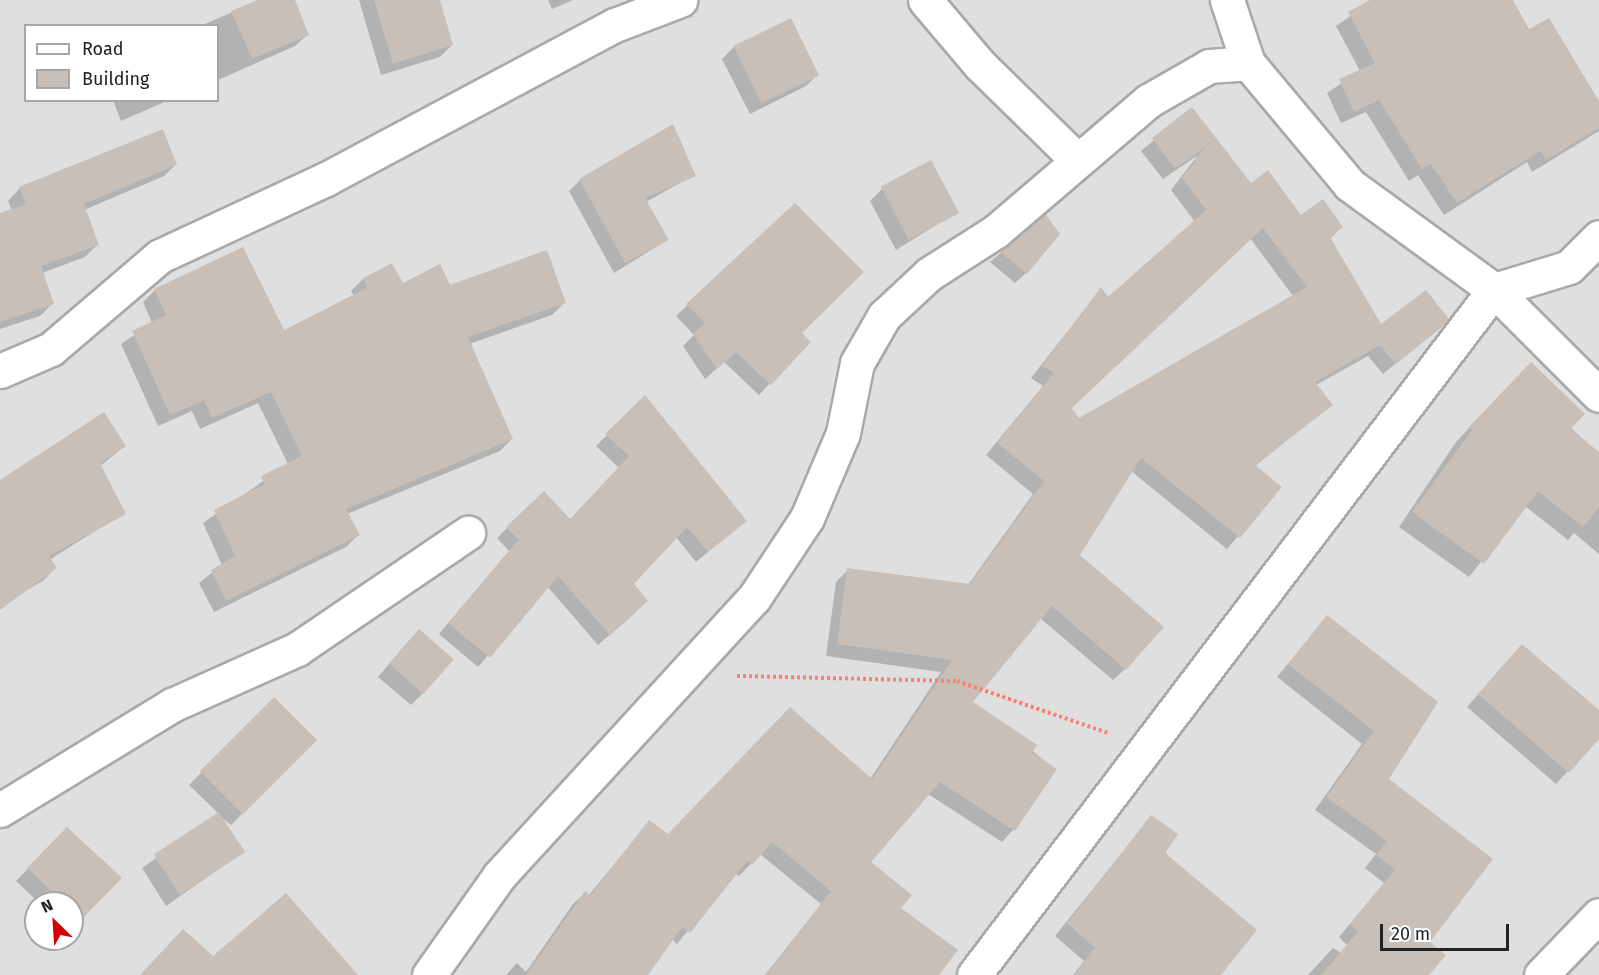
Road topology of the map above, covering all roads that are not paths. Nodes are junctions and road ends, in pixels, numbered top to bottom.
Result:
1 (680, 0) edge
2 (925, 0) edge
3 (1227, 0) edge
4 (1248, 63) junction
5 (1075, 158) junction
6 (1599, 237) edge
7 (1494, 290) junction
8 (0, 371) edge
9 (1599, 395) edge
10 (468, 533) dead end
11 (0, 810) edge
12 (1599, 915) edge
13 (429, 975) edge
14 (974, 975) edge
15 (1541, 975) edge

1 - 8 street
2 - 5 street
3 - 4 street
4 - 5 street
4 - 7 street
5 - 13 street
6 - 7 street
7 - 9 street
7 - 14 street
10 - 11 street
12 - 15 street

